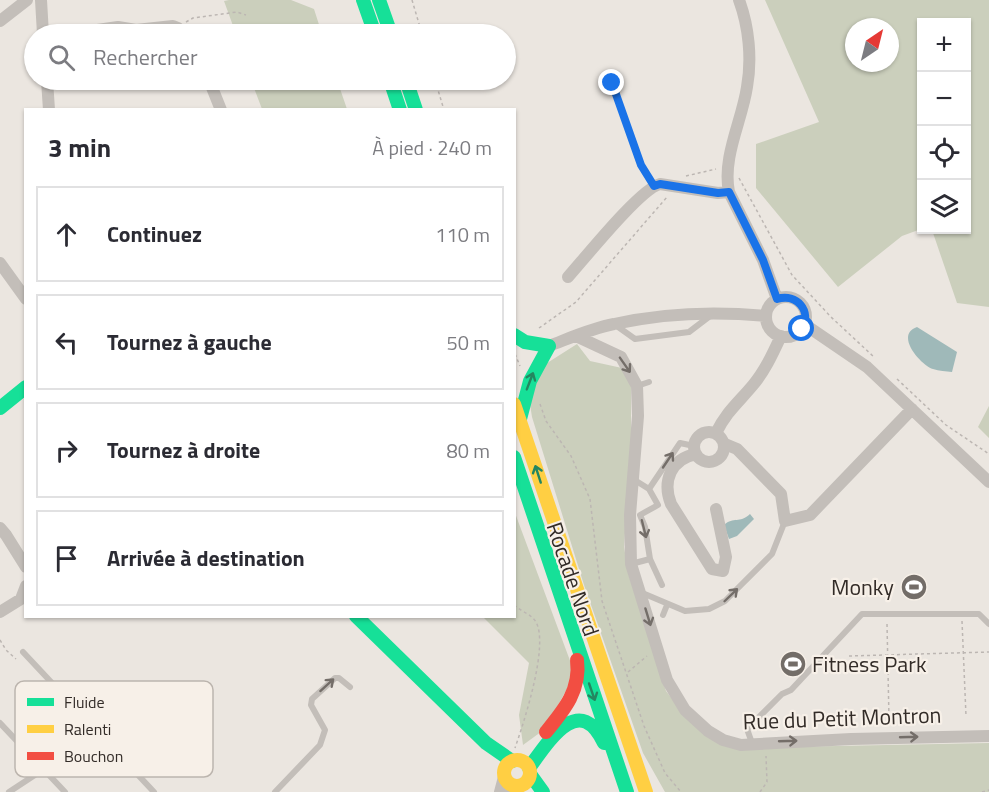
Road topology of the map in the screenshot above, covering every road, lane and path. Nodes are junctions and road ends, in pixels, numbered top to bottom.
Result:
1 (27, 0) edge
2 (41, 0) edge
3 (363, 0) edge
4 (379, 0) edge
5 (412, 0) edge
6 (739, 0) edge
7 (246, 15) dead end
8 (0, 21) edge
9 (42, 24) edge
10 (187, 24) edge
11 (371, 24) edge
12 (387, 24) edge
13 (419, 24) edge
14 (612, 83) dead end
15 (48, 90) edge
16 (213, 90) edge
17 (393, 90) edge
18 (409, 90) edge
19 (438, 90) edge
20 (50, 108) edge
21 (220, 108) edge
22 (399, 108) edge
23 (415, 108) edge
24 (443, 108) edge
25 (725, 172) junction
26 (654, 186) junction
27 (677, 186) junction
28 (729, 192) junction
29 (0, 263) edge
30 (568, 277) dead end
31 (24, 296) edge
32 (777, 299) junction
33 (714, 313) junction
34 (766, 316) junction
35 (614, 324) junction
36 (804, 324) junction
37 (538, 329) dead end
38 (516, 336) edge
39 (576, 336) junction
40 (781, 336) junction
41 (549, 346) junction
42 (516, 358) edge
43 (880, 363) dead end
44 (897, 379) dead end
45 (529, 382) junction
46 (24, 389) edge
47 (540, 404) dead end
48 (0, 408) edge
49 (912, 409) junction
50 (516, 410) edge
51 (520, 420) junction
52 (716, 433) junction
53 (724, 444) junction
54 (695, 450) junction
55 (989, 454) edge
56 (516, 463) edge
57 (632, 478) junction
58 (989, 482) edge
59 (649, 489) junction
60 (716, 509) dead end
61 (785, 521) junction
62 (0, 528) edge
63 (650, 559) junction
64 (24, 564) edge
65 (631, 564) junction
66 (662, 585) dead end
67 (24, 591) edge
68 (639, 592) junction
69 (667, 605) junction
70 (516, 606) edge
71 (0, 612) edge
72 (887, 614) junction
73 (962, 614) junction
74 (663, 615) dead end
75 (358, 618) edge
76 (989, 624) edge
77 (573, 634) junction
78 (0, 640) edge
79 (656, 647) junction
80 (989, 652) edge
81 (963, 653) junction
82 (25, 654) joint
83 (888, 655) junction
84 (849, 656) dead end
85 (627, 673) junction
86 (50, 681) edge
87 (350, 687) dead end
88 (966, 716) dead end
89 (889, 719) dead end
90 (0, 723) edge
91 (989, 736) edge
92 (15, 739) edge
93 (766, 742) junction
94 (752, 743) junction
95 (632, 754) junction
96 (517, 768) junction
97 (32, 777) edge
98 (51, 777) edge
99 (140, 777) edge
100 (520, 789) edge
101 (989, 790) edge
102 (627, 791) edge
103 (9, 792) edge
104 (65, 792) edge
105 (154, 792) edge
106 (275, 792) edge
107 (500, 792) edge
108 (543, 792) edge
109 (645, 792) edge
110 (653, 792) edge
111 (681, 792) edge
112 (760, 792) edge
113 (982, 792) edge

1 - 8 street
2 - 9 street
3 - 11 main road
4 - 12 main road
5 - 13 path
6 - 25 street
7 - 10 path
14 - 26 lane
15 - 20 street
16 - 21 street
17 - 22 main road
18 - 23 main road
19 - 24 path
25 - 27 path
25 - 28 street
25 - 43 path
26 - 27 street
26 - 30 street
27 - 28 street
27 - 37 path
28 - 32 street
29 - 31 street
32 - 34 street
32 - 36 street
33 - 34 street
33 - 35 street
33 - 35 lane
34 - 40 street
35 - 39 street
36 - 40 street
36 - 49 street
38 - 41 main road
39 - 41 street
39 -> 57 street, Rue du Petit Montron
40 - 52 street
45 -> 41 main road
42 - 45 path
44 - 55 path
45 - 51 main road
46 - 48 main road
47 - 85 path
49 - 58 street
49 - 61 street
50 - 51 main road, Rocade Nord
95 -> 51 main road, Rocade Nord
52 - 53 street
52 - 54 street
53 - 54 street
53 - 61 street
59 -> 54 lane
54 - 60 street
56 - 77 main road, Rocade Nord
57 - 59 lane
57 - 65 street, Rue du Petit Montron
59 -> 63 lane
69 -> 61 lane
62 - 64 street
63 - 65 lane
63 - 66 lane
65 - 68 street, Rue du Petit Montron
67 - 71 street
68 - 69 lane
68 -> 79 street, Rue du Petit Montron
69 - 74 lane
70 - 96 path
72 - 73 lane
72 - 83 path
72 - 94 lane
73 - 76 lane
73 - 81 path
75 - 96 main road
77 - 96 main road
77 -> 102 main road, Rocade Nord
78 - 82 path
79 - 85 path
79 - 94 street, Rue du Petit Montron
80 - 81 path
81 - 83 path
81 - 88 path
82 - 86 lane
83 - 84 path
83 - 89 path
85 - 111 path
106 -> 87 lane
90 - 92 lane
93 -> 91 street, Rue du Petit Montron
93 - 94 street, Rue du Petit Montron
93 - 112 path
95 - 109 main road, Rocade Nord
95 - 110 main road, Rocade Nord
96 - 100 main road
96 - 102 main road
96 - 107 street
96 - 108 main road
97 - 103 lane
98 - 104 lane
99 - 105 lane
101 - 113 path

